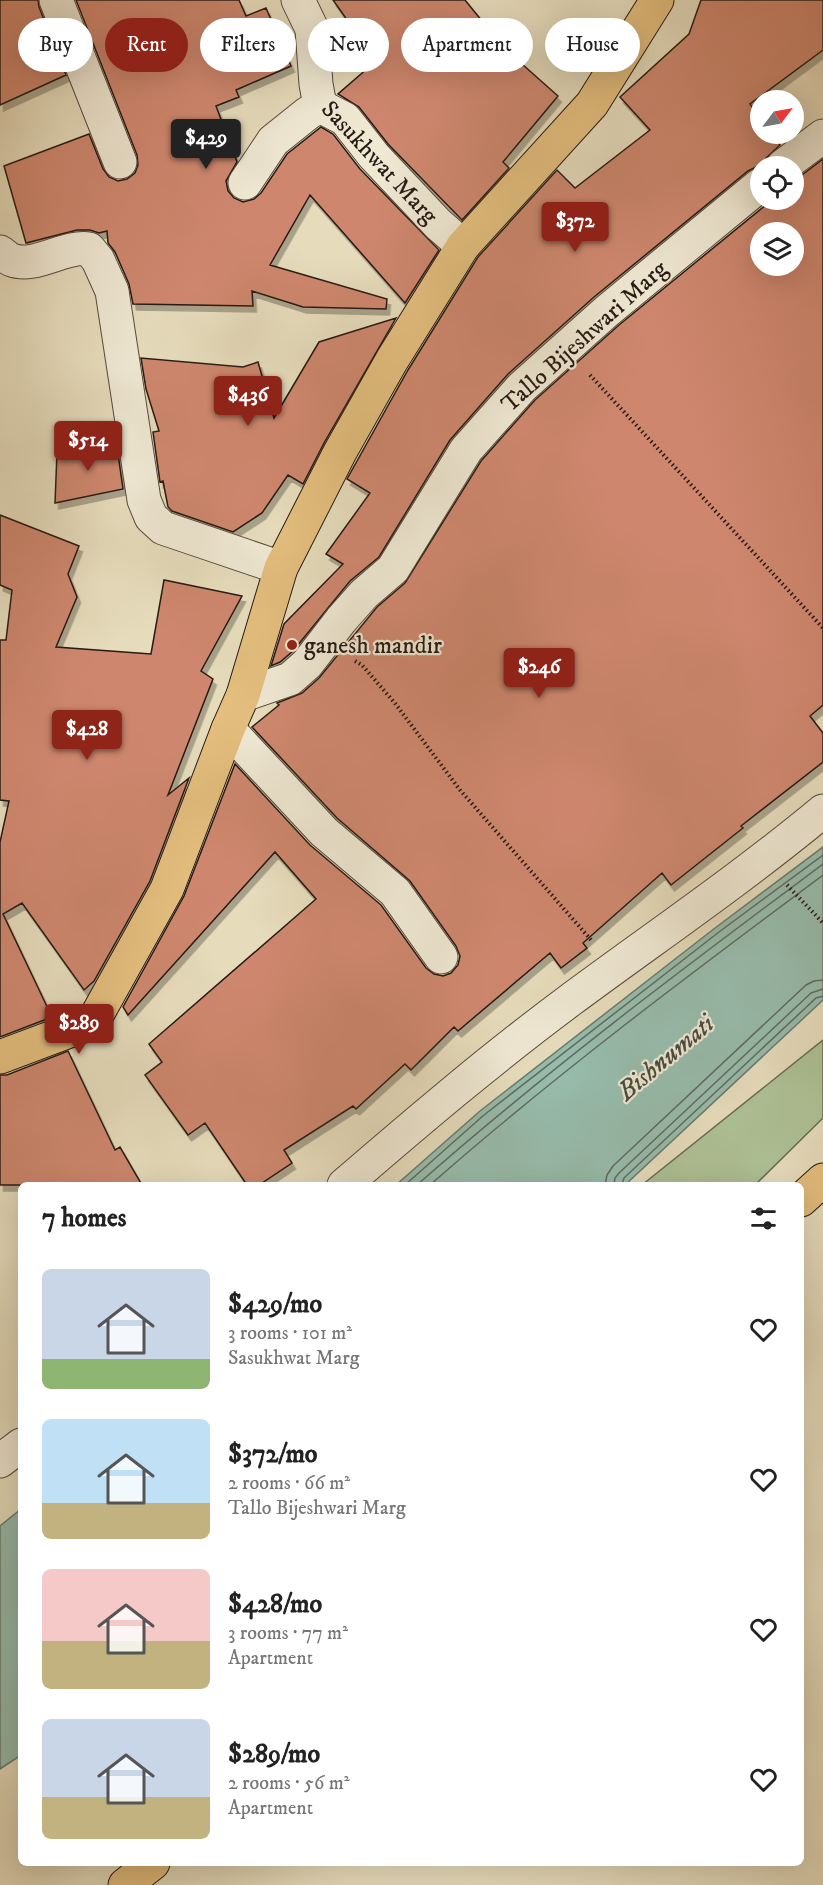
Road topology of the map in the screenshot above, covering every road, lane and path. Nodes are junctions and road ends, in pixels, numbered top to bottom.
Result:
1 (56, 0) edge
2 (298, 0) edge
3 (657, 0) edge
4 (320, 106) junction
5 (823, 136) edge
6 (796, 156) edge
7 (120, 162) dead end
8 (245, 183) dead end
9 (750, 193) edge
10 (463, 246) junction
11 (0, 252) edge
12 (564, 348) junction
13 (281, 568) junction
14 (823, 628) edge
15 (321, 646) junction
16 (243, 695) junction
17 (228, 729) junction
18 (823, 811) edge
19 (763, 860) junction
20 (823, 923) edge
21 (441, 957) dead end
22 (616, 968) junction
23 (0, 1057) edge
24 (823, 1180) edge
25 (347, 1182) edge
26 (804, 1197) edge
27 (18, 1447) edge
28 (0, 1461) edge
29 (149, 1866) edge
30 (125, 1885) edge

1 - 7 street
2 - 4 street, Sasukhwat Marg
3 - 10 main road
4 - 8 street
4 - 10 street, Sasukhwat Marg
5 - 6 street
9 - 12 street, Tallo Bijeshwari Marg
10 - 13 main road
11 - 13 street
12 - 14 path
12 - 15 street, Tallo Bijeshwari Marg
13 - 16 main road
15 - 16 street, Tallo Bijeshwari Marg
15 - 22 path
16 - 17 main road
17 - 21 street
17 - 23 main road
18 - 19 street
19 - 20 path
19 - 22 street
22 - 25 street
24 - 26 main road
27 - 28 street
29 - 30 main road

